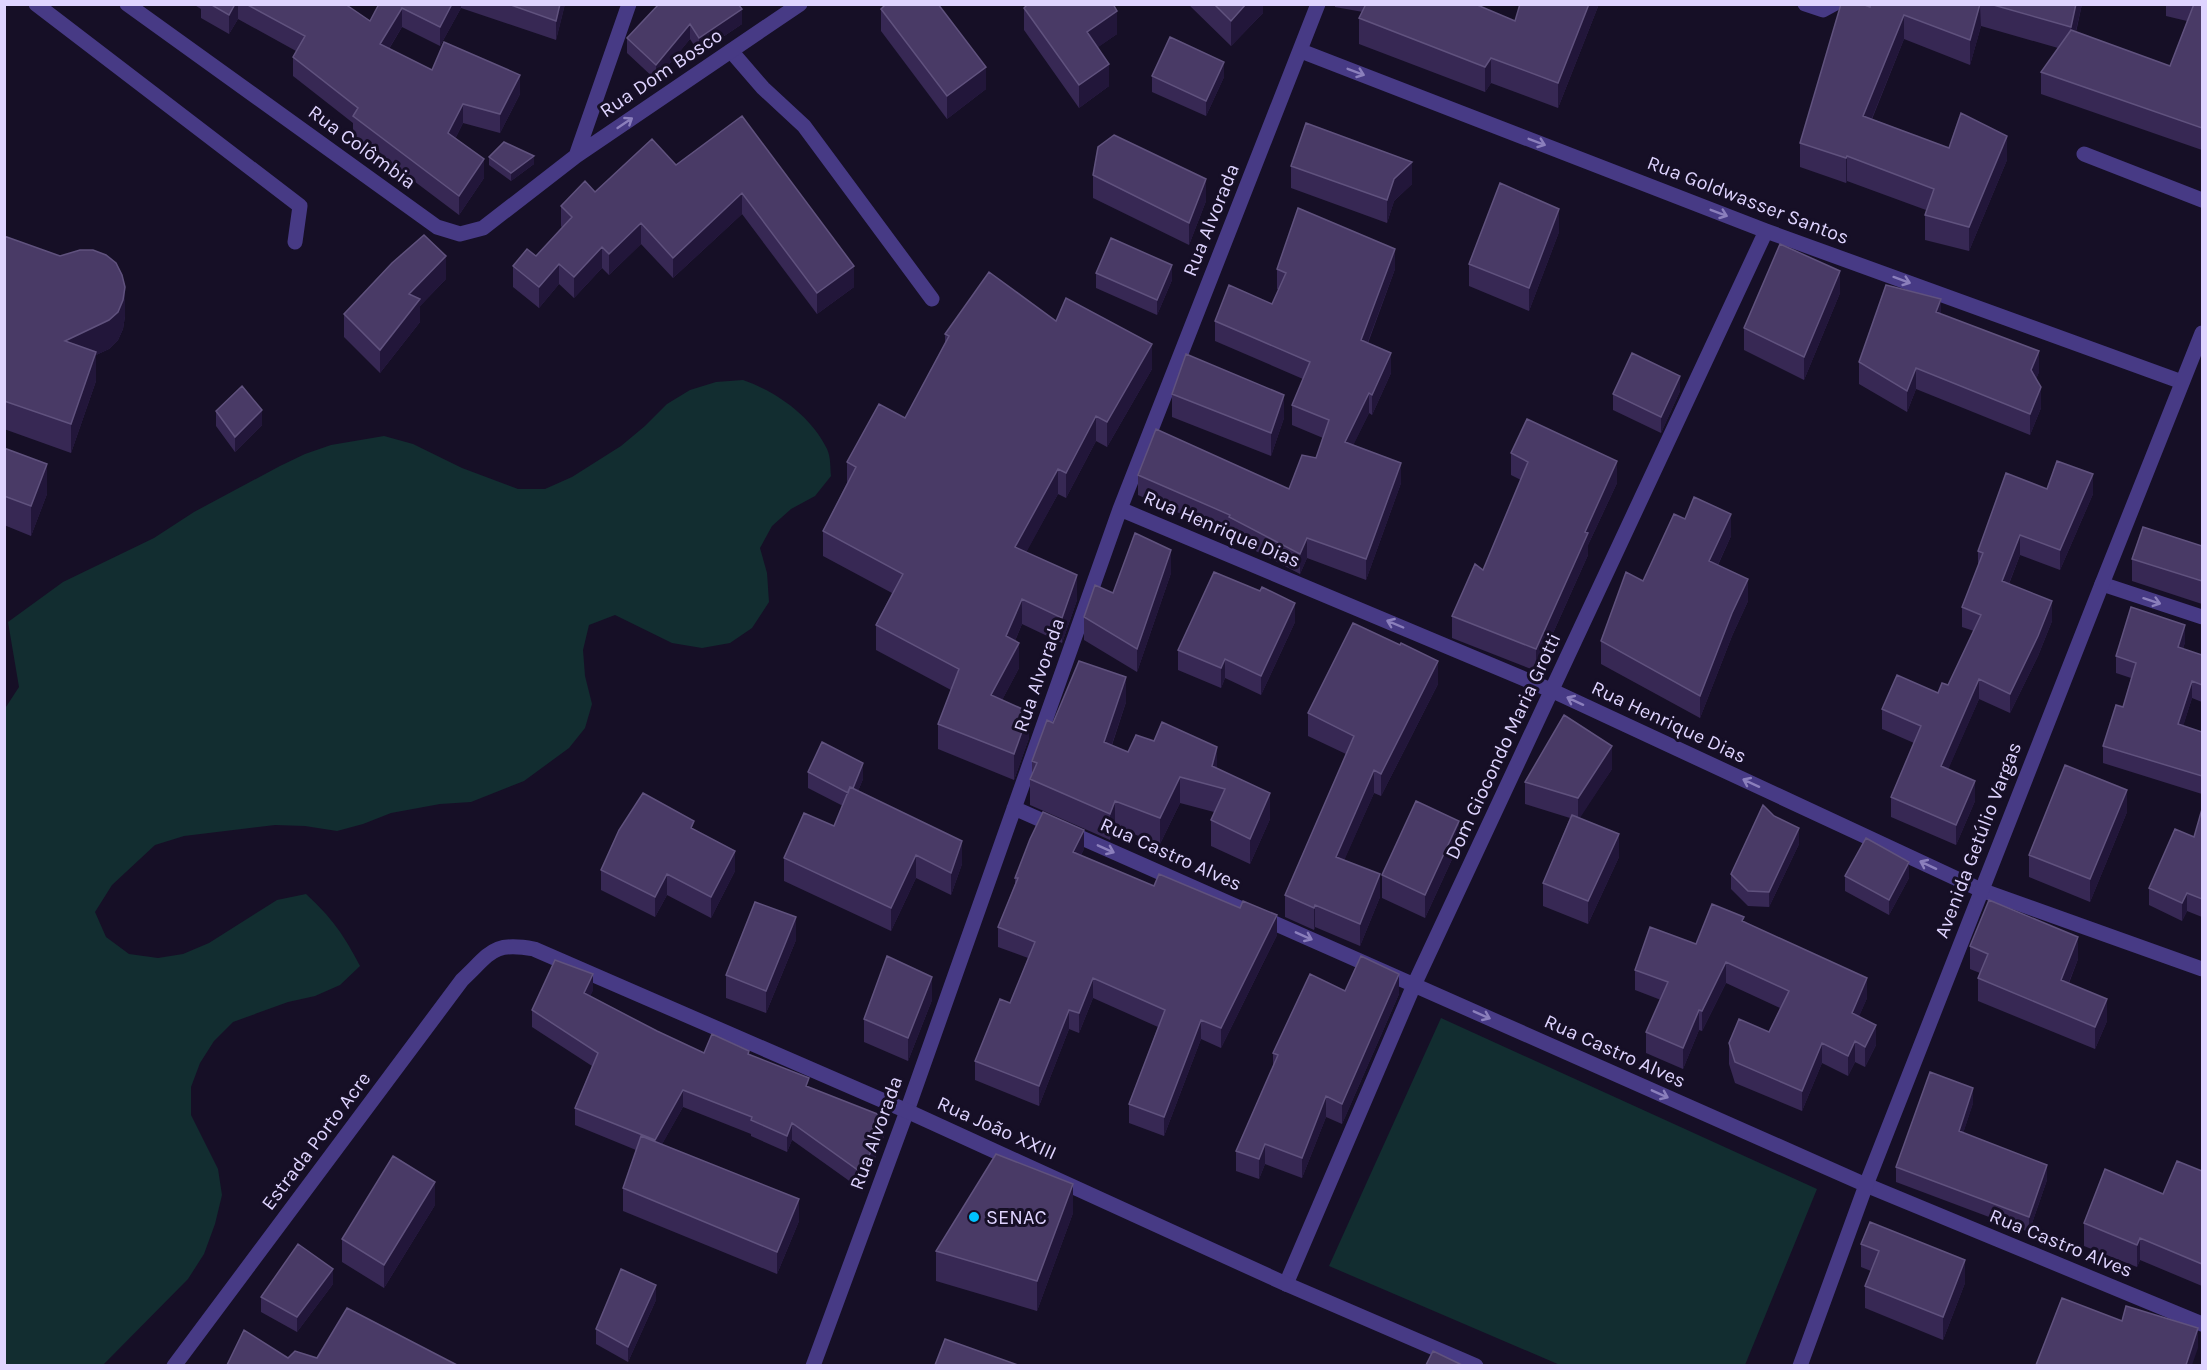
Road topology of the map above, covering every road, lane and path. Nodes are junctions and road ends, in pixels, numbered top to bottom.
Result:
1 (36, 4) edge
2 (127, 4) edge
3 (628, 4) edge
4 (800, 4) edge
5 (1318, 4) edge
6 (1805, 4) edge
7 (1834, 4) edge
8 (731, 51) junction
9 (1301, 51) junction
10 (2084, 154) dead end
11 (576, 156) junction
12 (2202, 200) edge
13 (1766, 231) junction
14 (295, 242) dead end
15 (932, 299) dead end
16 (2202, 333) edge
17 (2182, 382) junction
18 (1120, 509) junction
19 (2102, 584) junction
20 (2202, 617) edge
21 (1553, 690) junction
22 (1014, 808) junction
23 (1981, 890) junction
24 (497, 947) joint
25 (2202, 969) edge
26 (1414, 985) junction
27 (907, 1111) junction
28 (1866, 1185) junction
29 (1286, 1284) junction
30 (2202, 1324) edge
31 (174, 1365) edge
32 (813, 1365) edge
33 (1476, 1365) edge
34 (1800, 1365) edge

1 - 14 street
2 - 11 street, Rua Colômbia
3 - 11 street
4 - 8 street, Rua Dom Bosco
5 - 9 street, Rua Alvorada
6 - 7 street
11 -> 8 street, Rua Dom Bosco
8 - 15 street
9 -> 13 street, Rua Goldwasser Santos
9 - 18 street, Rua Alvorada
10 - 12 street
13 -> 17 street, Rua Goldwasser Santos
13 - 21 street, Dom Giocondo Maria Grotti
16 - 17 street, Avenida Getúlio Vargas
17 - 19 street, Avenida Getúlio Vargas
21 -> 18 street, Rua Henrique Dias
18 - 22 street, Rua Alvorada
19 -> 20 street
19 - 23 street, Avenida Getúlio Vargas
23 -> 21 street, Rua Henrique Dias
21 - 26 street, Dom Giocondo Maria Grotti
22 -> 26 street, Rua Castro Alves
22 - 27 street, Rua Alvorada
23 - 25 street, Rua Henrique Dias
23 - 28 street, Avenida Getúlio Vargas
24 - 27 street, Rua João XXIII
24 - 31 street, Estrada Porto Acre
26 -> 28 street, Rua Castro Alves
26 - 29 street, Dom Giocondo Maria Grotti
27 - 29 street, Rua João XXIII
27 - 32 street, Rua Alvorada
28 - 30 street, Rua Castro Alves
28 - 34 street, Avenida Getúlio Vargas
29 - 33 street, Rua João XXIII

